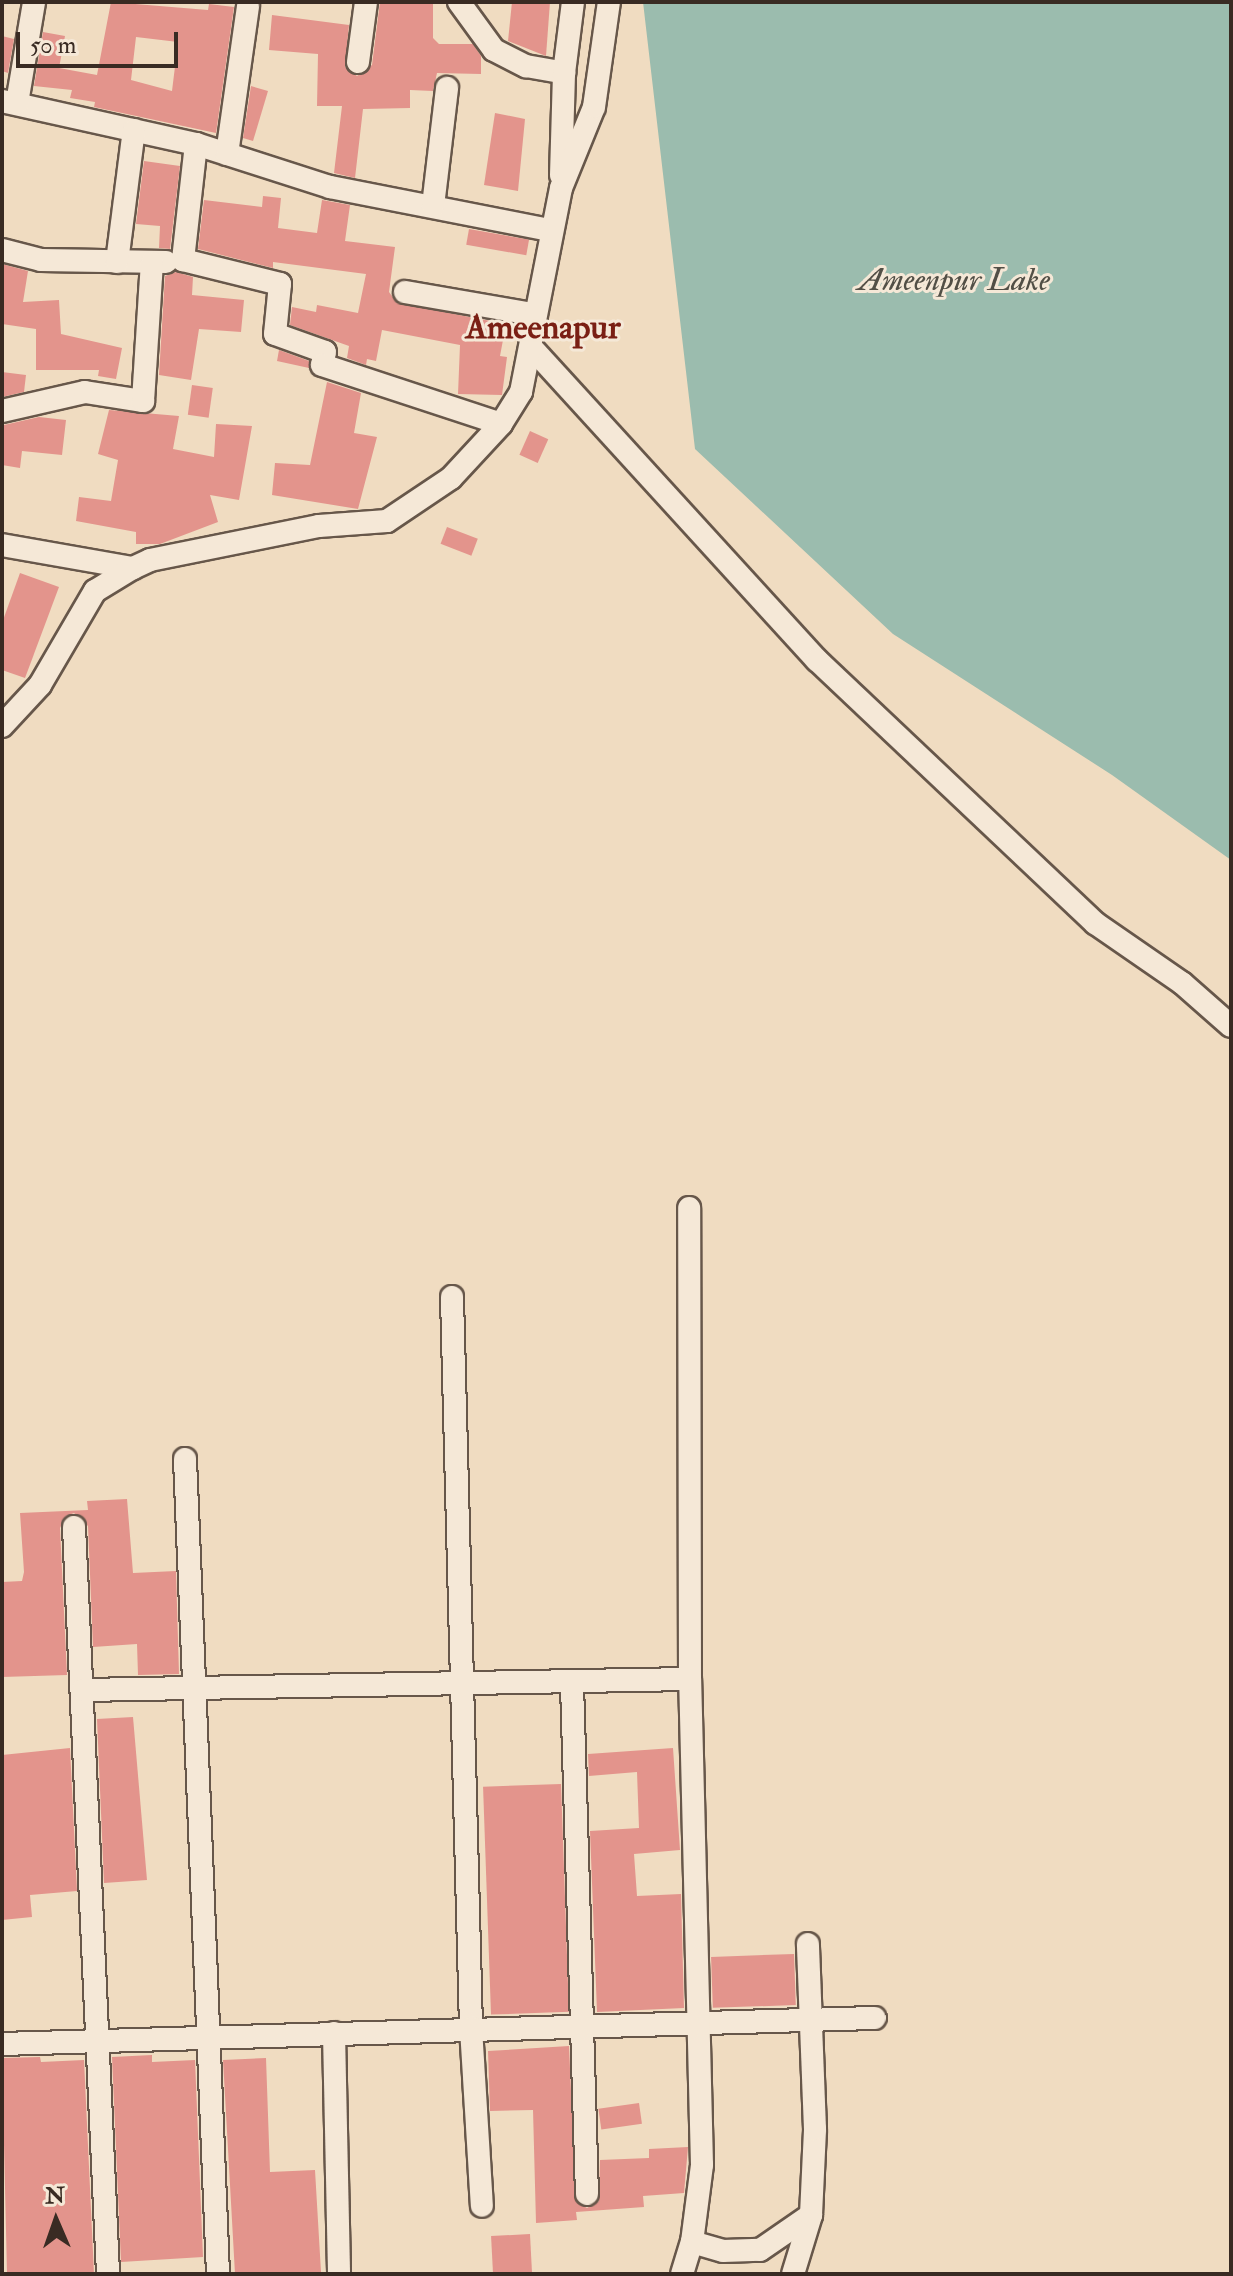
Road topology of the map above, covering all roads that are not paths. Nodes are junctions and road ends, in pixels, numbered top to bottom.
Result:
1 (34, 2) edge
2 (366, 2) edge
3 (459, 2) edge
4 (573, 2) edge
5 (609, 2) edge
6 (248, 6) dead end
7 (358, 62) dead end
8 (564, 73) junction
9 (447, 88) dead end
10 (10, 102) edge
11 (134, 130) junction
12 (196, 144) junction
13 (227, 154) junction
14 (561, 188) junction
15 (433, 206) junction
16 (549, 230) junction
17 (2, 250) edge
18 (183, 260) junction
19 (117, 262) junction
20 (152, 263) junction
21 (405, 292) dead end
22 (532, 314) junction
23 (531, 347) junction
24 (2, 411) edge
25 (501, 424) junction
26 (2, 545) edge
27 (133, 568) junction
28 (2, 726) edge
29 (1231, 1026) edge
30 (689, 1208) dead end
31 (452, 1297) dead end
32 (185, 1459) dead end
33 (74, 1527) dead end
34 (690, 1679) junction
35 (464, 1684) junction
36 (572, 1684) junction
37 (195, 1688) junction
38 (83, 1690) junction
39 (808, 1944) dead end
40 (875, 2018) dead end
41 (811, 2020) junction
42 (702, 2024) junction
43 (585, 2026) junction
44 (471, 2028) junction
45 (334, 2033) junction
46 (210, 2036) junction
47 (97, 2040) junction
48 (2, 2044) edge
49 (587, 2194) dead end
50 (482, 2206) dead end
51 (811, 2215) junction
52 (692, 2242) junction
53 (108, 2274) edge
54 (218, 2274) edge
55 (339, 2274) edge
56 (682, 2274) edge
57 (793, 2274) edge

1 - 10 street
2 - 7 street
3 - 8 street
4 - 8 street
5 - 14 street
6 - 13 street
8 - 14 street
9 - 15 street
10 - 11 street
11 - 12 street
11 - 19 street
12 - 13 street
12 - 18 street
13 - 15 street
14 - 16 street
15 - 16 street
16 - 22 street
17 - 19 street
18 - 20 street
18 - 25 street
19 - 20 street
20 - 24 street
21 - 22 street
22 - 23 street
23 - 25 street
23 - 29 street
25 - 27 street
26 - 27 street
27 - 28 street
30 - 34 street
31 - 35 street
32 - 37 street
33 - 38 street
34 - 36 street
34 - 42 street
35 - 36 street
35 - 37 street
35 - 44 street
36 - 43 street
37 - 38 street
37 - 46 street
38 - 47 street
39 - 41 street
40 - 41 street
41 - 42 street
41 - 51 street
42 - 43 street
42 - 52 street
43 - 44 street
43 - 49 street
44 - 45 street
44 - 50 street
45 - 46 street
45 - 55 street
46 - 47 street
46 - 54 street
47 - 48 street
47 - 53 street
51 - 52 street
51 - 57 street
52 - 56 street

